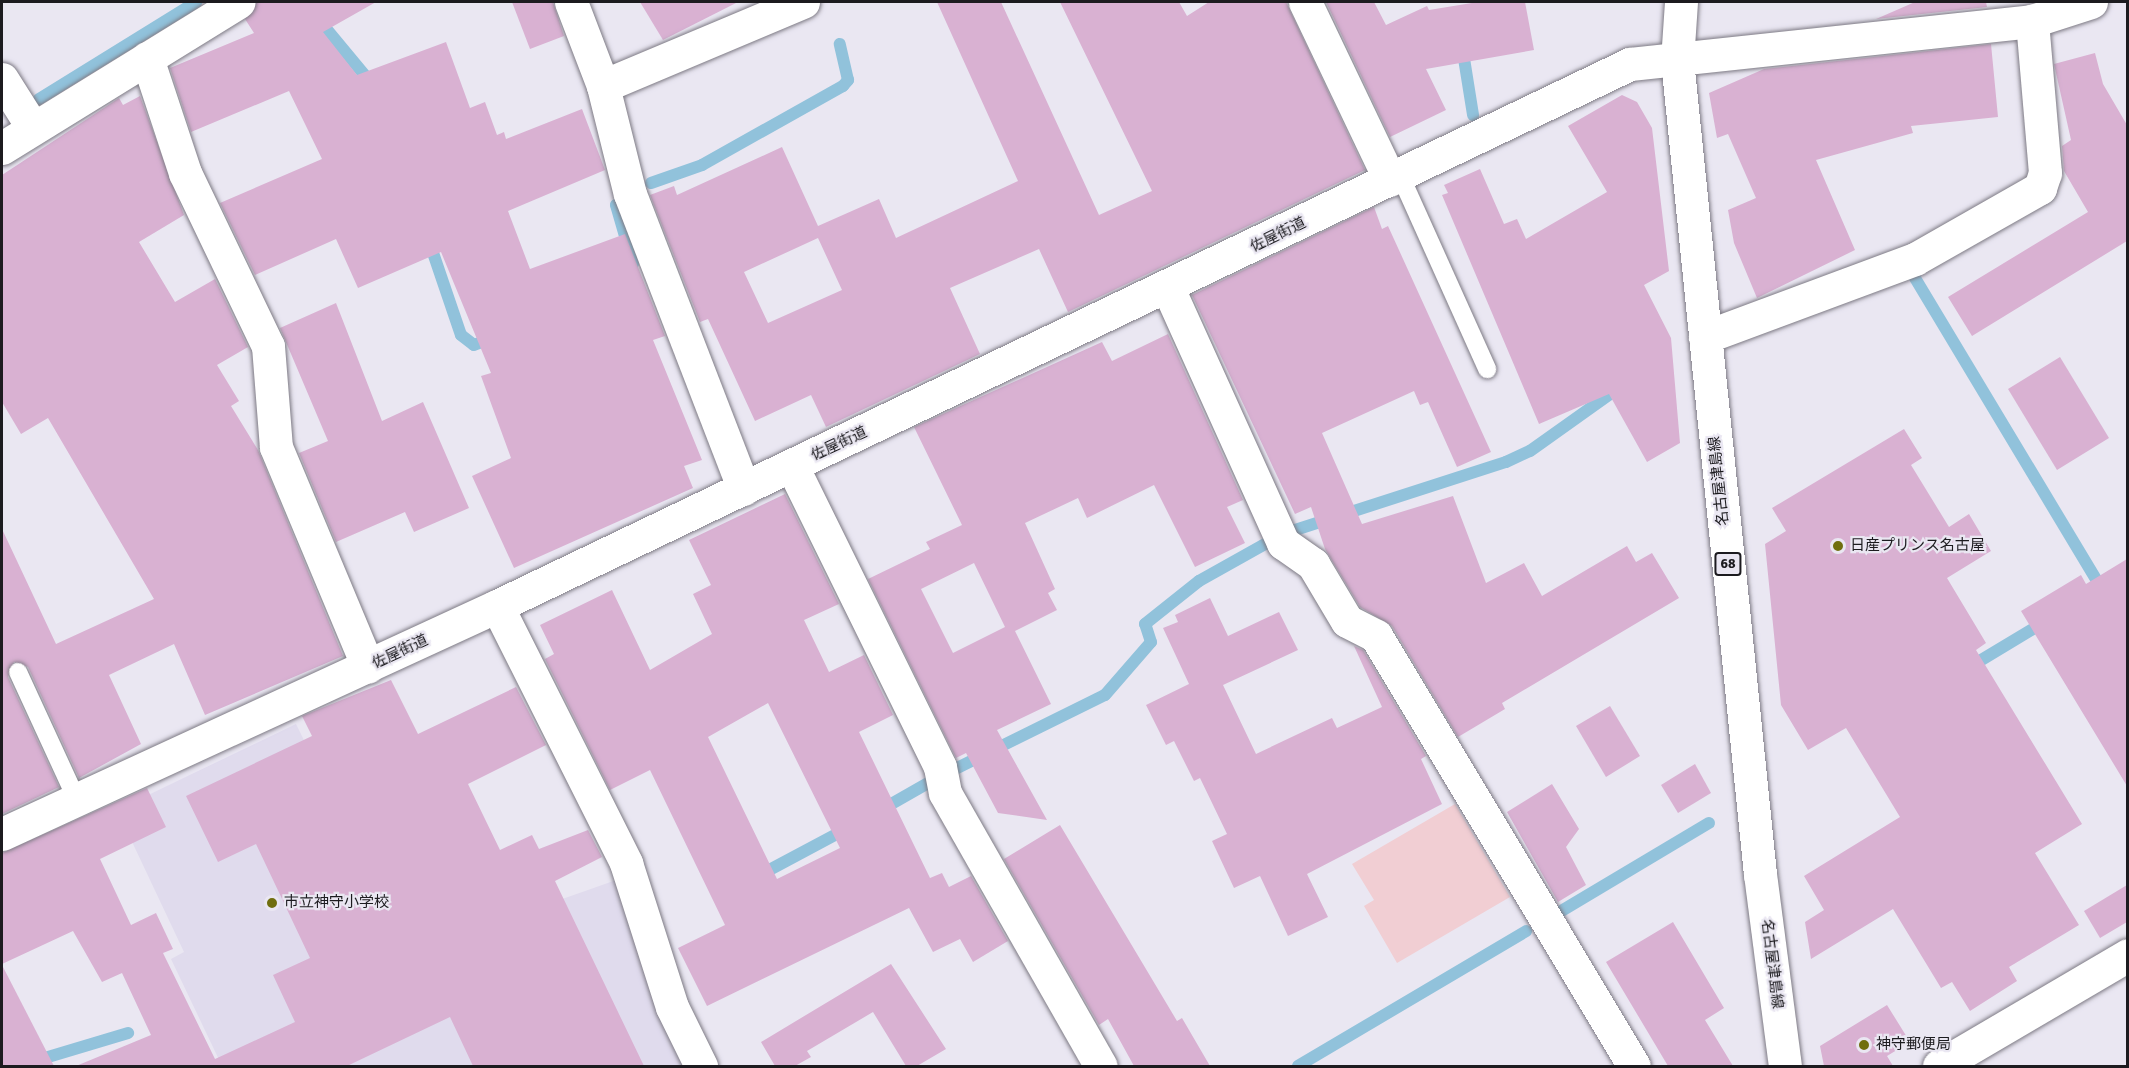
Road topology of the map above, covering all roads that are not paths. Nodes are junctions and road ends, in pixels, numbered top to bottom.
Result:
1 (238, 2) edge
2 (570, 2) edge
3 (803, 2) edge
4 (1305, 2) edge
5 (1681, 2) edge
6 (2077, 4) edge
7 (2032, 21) junction
8 (147, 58) junction
9 (1677, 60) junction
10 (2, 79) edge
11 (603, 86) junction
12 (33, 129) junction
13 (2, 148) edge
14 (1395, 178) junction
15 (1168, 288) junction
16 (1705, 338) junction
17 (1487, 369) dead end
18 (792, 466) junction
19 (744, 489) junction
20 (497, 606) junction
21 (368, 667) junction
22 (18, 672) dead end
23 (77, 800) junction
24 (2, 834) edge
25 (2127, 955) edge
26 (701, 1066) edge
27 (1101, 1066) edge
28 (1634, 1066) edge
29 (1785, 1066) edge
30 (1939, 1066) edge

1 - 8 street
2 - 11 street
3 - 11 street
4 - 14 street
5 - 9 street, 名古屋津島線 / 68
6 - 7 street, 佐屋街道
7 - 9 street, 佐屋街道
7 - 16 street
8 - 12 street
8 - 21 street
9 - 14 street, 佐屋街道
9 - 16 street, 名古屋津島線 / 68
10 - 12 street
11 - 19 street
12 - 13 street
14 - 15 street, 佐屋街道
14 - 17 lane
15 - 18 street, 佐屋街道
15 - 28 street
16 - 29 street, 名古屋津島線 / 68
18 - 19 street, 佐屋街道
18 - 27 street
19 - 20 street, 佐屋街道
20 - 21 street, 佐屋街道
20 - 26 street
21 - 23 street, 佐屋街道
22 - 23 lane
23 - 24 street, 佐屋街道
25 - 30 street

